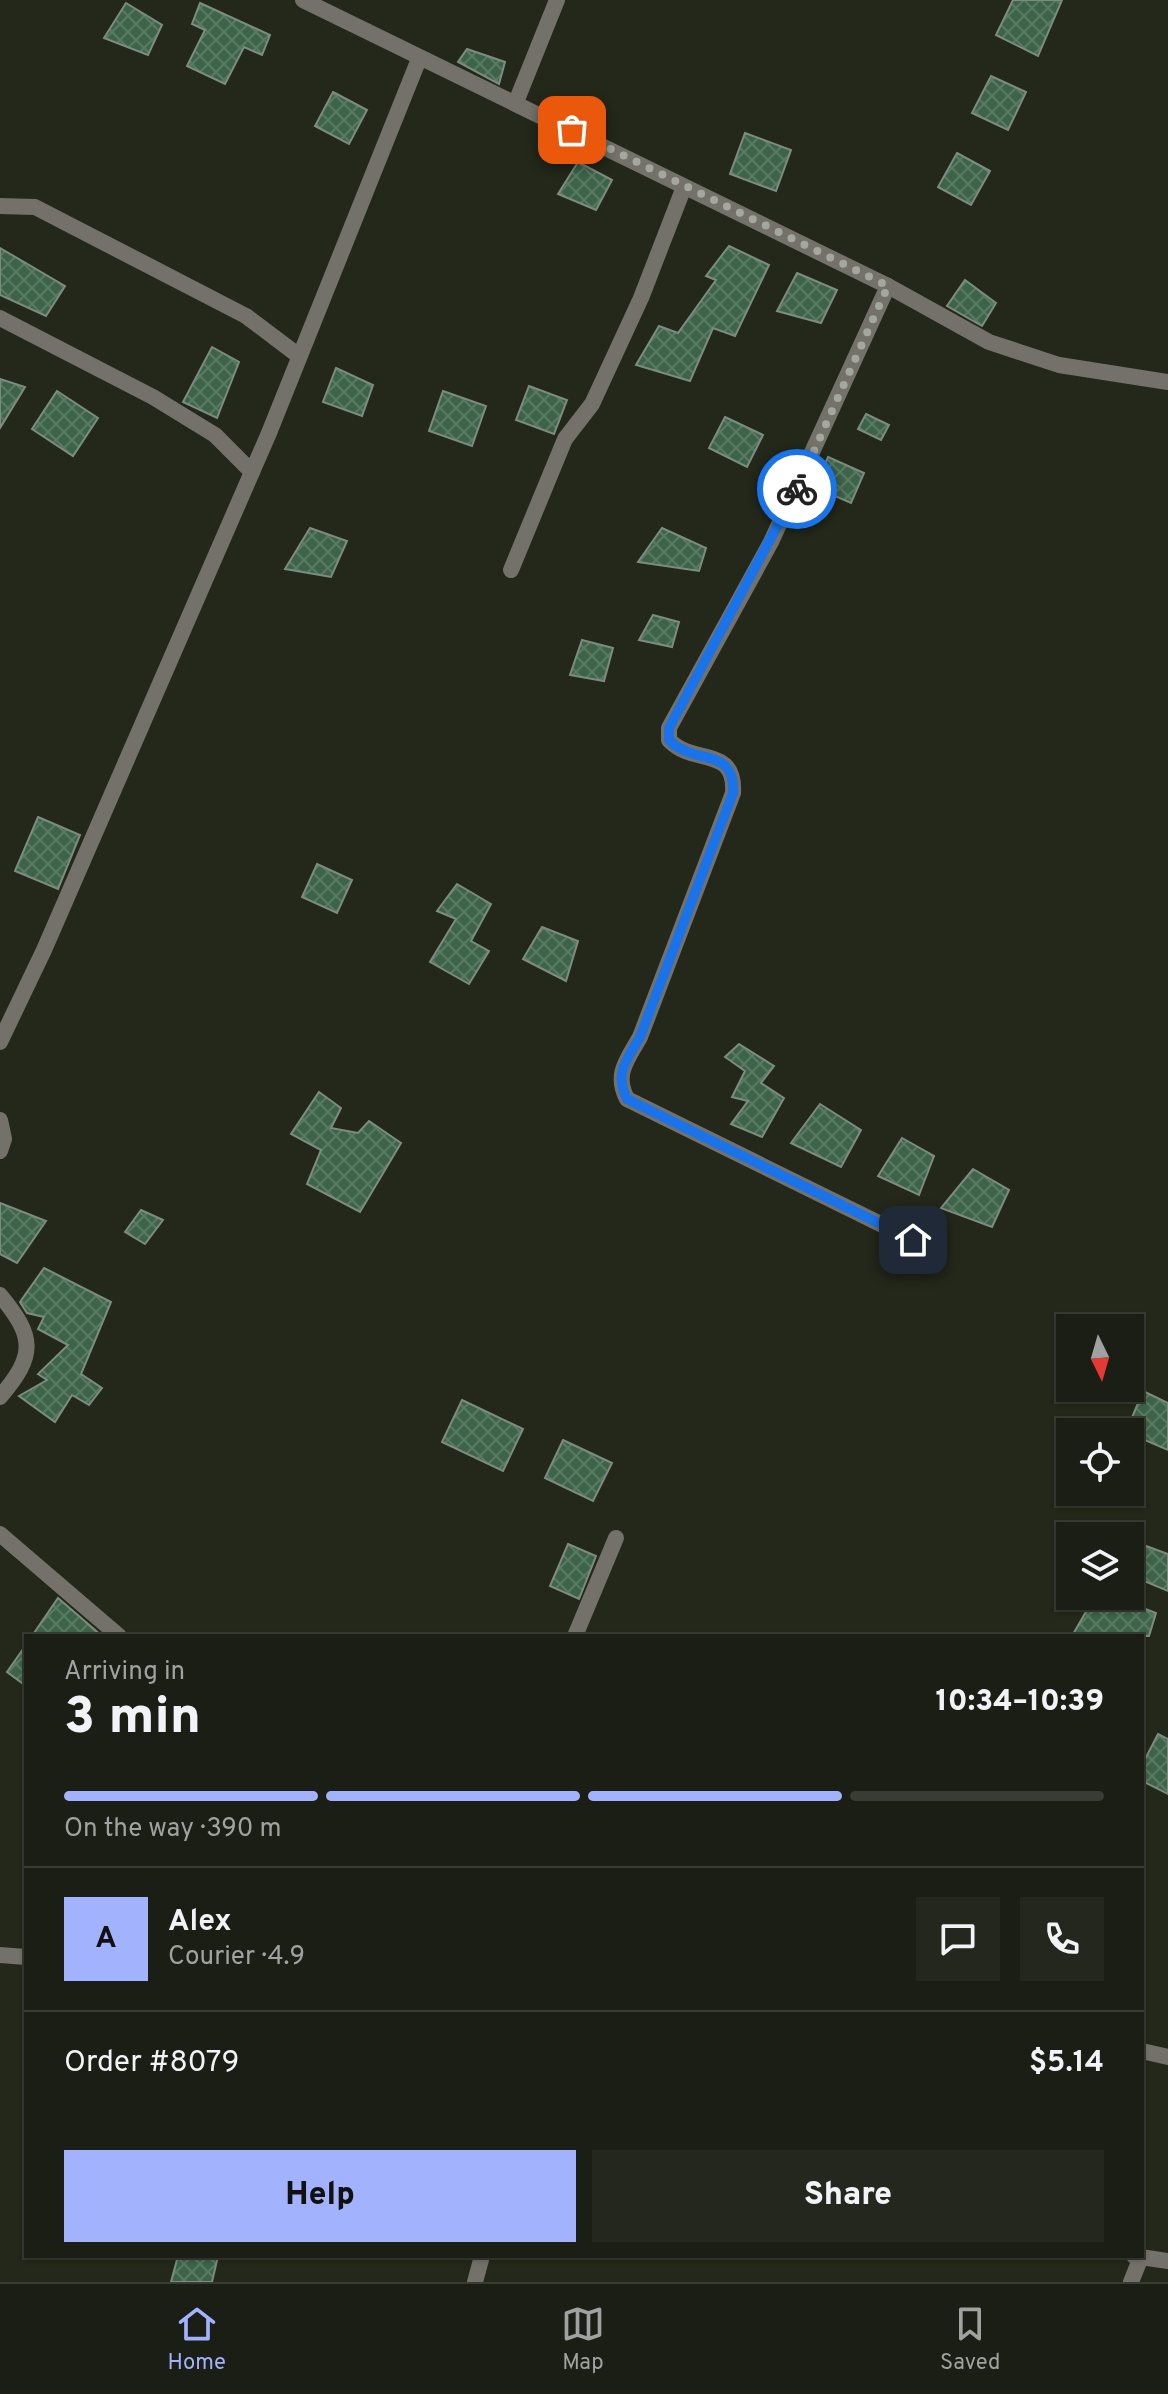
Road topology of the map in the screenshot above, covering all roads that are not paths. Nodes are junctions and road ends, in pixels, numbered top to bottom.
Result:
1 (557, 0) edge
2 (307, 1) edge
3 (419, 59) junction
4 (516, 102) junction
5 (684, 187) junction
6 (0, 206) edge
7 (888, 286) junction
8 (0, 318) edge
9 (299, 356) junction
10 (1168, 382) edge
11 (252, 472) junction
12 (511, 570) dead end
13 (0, 1042) edge
14 (0, 1120) edge
15 (0, 1151) edge
16 (913, 1240) dead end
17 (0, 1295) edge
18 (0, 1397) edge
19 (0, 1534) edge
20 (616, 1538) dead end
21 (117, 1634) edge
22 (576, 1634) edge
23 (0, 1955) edge
24 (24, 1957) edge
25 (1144, 2051) edge
26 (1168, 2057) edge
27 (481, 2258) edge
28 (1138, 2258) edge
29 (1144, 2258) edge
30 (1168, 2261) edge
31 (475, 2282) edge
32 (1131, 2282) edge

1 - 4 street
2 - 3 street
3 - 4 street
3 - 9 street
4 - 5 street
5 - 7 street
5 - 12 street
6 - 9 street
7 - 10 street
7 - 16 street
8 - 11 street
9 - 11 street
11 - 13 street
14 - 15 street
17 - 18 street
19 - 21 street
20 - 22 street
23 - 24 street
25 - 26 street
27 - 31 street
28 - 32 street
29 - 30 street

